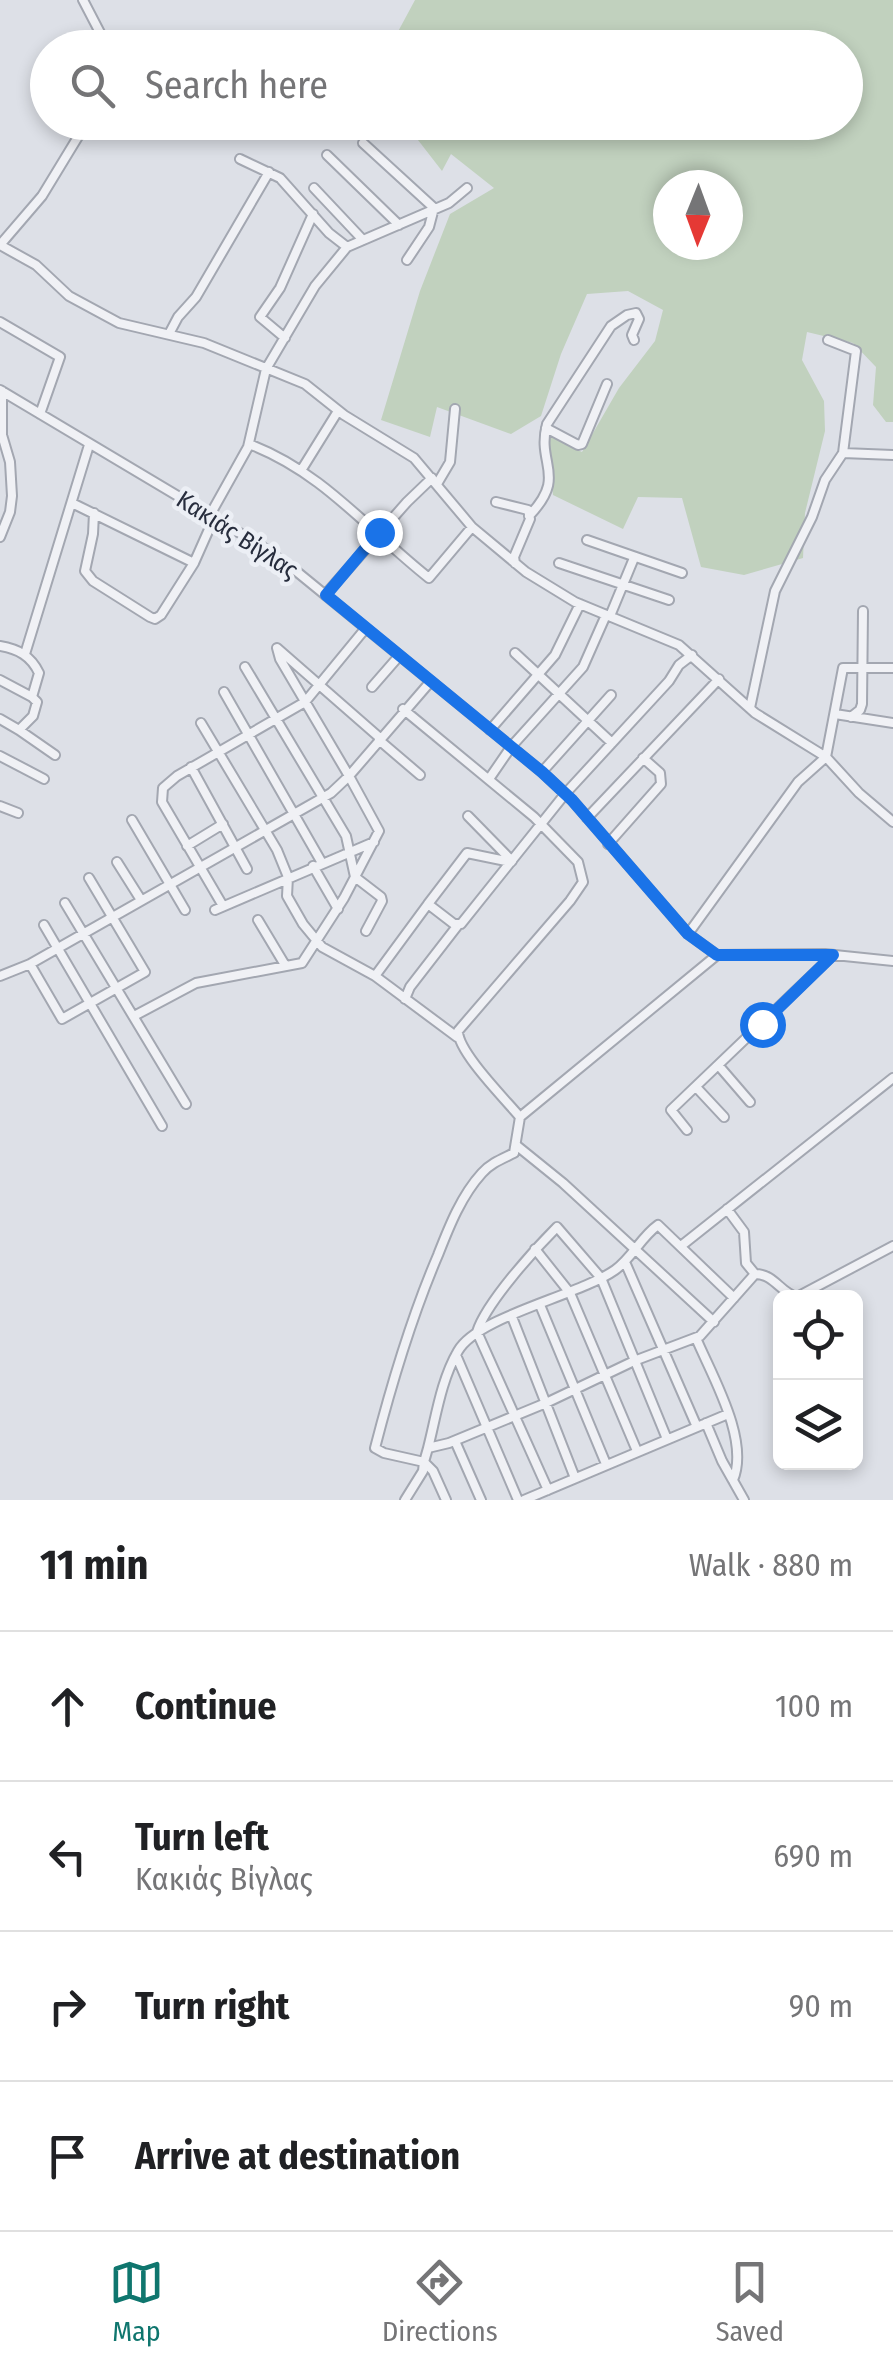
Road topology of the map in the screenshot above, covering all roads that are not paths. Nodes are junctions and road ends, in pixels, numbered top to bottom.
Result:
1 (83, 0) edge
2 (97, 30) edge
3 (76, 140) edge
4 (363, 143) dead end
5 (327, 155) dead end
6 (240, 159) dead end
7 (269, 172) junction
8 (314, 188) dead end
9 (467, 188) dead end
10 (434, 208) junction
11 (313, 214) junction
12 (400, 225) junction
13 (363, 240) junction
14 (0, 245) edge
15 (347, 247) junction
16 (406, 260) dead end
17 (0, 322) edge
18 (170, 334) junction
19 (285, 338) junction
20 (634, 340) dead end
21 (828, 340) dead end
22 (266, 369) junction
23 (608, 384) dead end
24 (1, 390) edge
25 (454, 409) dead end
26 (338, 411) junction
27 (40, 414) junction
28 (546, 428) junction
29 (89, 444) junction
30 (249, 444) junction
31 (843, 453) junction
32 (893, 454) edge
33 (302, 469) junction
34 (434, 481) junction
35 (496, 502) dead end
36 (72, 503) junction
37 (94, 514) junction
38 (529, 516) junction
39 (212, 517) junction
40 (472, 528) junction
41 (379, 532) junction
42 (0, 537) edge
43 (587, 540) dead end
44 (634, 558) junction
45 (194, 563) junction
46 (515, 563) junction
47 (558, 563) dead end
48 (682, 573) dead end
49 (620, 585) junction
50 (326, 595) junction
51 (669, 600) dead end
52 (580, 604) junction
53 (863, 611) dead end
54 (608, 616) junction
55 (365, 629) junction
56 (0, 646) edge
57 (515, 653) dead end
58 (25, 654) junction
59 (692, 654) junction
60 (398, 656) junction
61 (245, 667) dead end
62 (863, 668) junction
63 (893, 668) edge
64 (539, 674) junction
65 (719, 679) junction
66 (0, 680) edge
67 (430, 681) junction
68 (318, 686) junction
69 (372, 686) dead end
70 (224, 692) dead end
71 (560, 693) junction
72 (611, 694) dead end
73 (32, 697) junction
74 (306, 702) junction
75 (750, 708) junction
76 (404, 710) junction
77 (835, 714) junction
78 (851, 717) junction
79 (276, 718) junction
80 (0, 719) edge
81 (588, 720) junction
82 (201, 723) dead end
83 (893, 724) edge
84 (19, 730) junction
85 (490, 730) junction
86 (248, 735) junction
87 (379, 739) junction
88 (612, 743) junction
89 (511, 747) junction
90 (219, 752) junction
91 (55, 755) dead end
92 (0, 756) edge
93 (643, 758) junction
94 (826, 758) junction
95 (192, 767) junction
96 (542, 772) junction
97 (350, 776) junction
98 (420, 776) dead end
99 (44, 778) dead end
100 (489, 779) junction
101 (565, 794) junction
102 (322, 798) junction
103 (0, 806) edge
104 (18, 813) dead end
105 (293, 814) junction
106 (468, 816) dead end
107 (587, 818) junction
108 (132, 820) dead end
109 (893, 822) edge
110 (223, 824) junction
111 (541, 824) junction
112 (264, 830) junction
113 (374, 842) junction
114 (608, 844) junction
115 (187, 846) junction
116 (235, 846) junction
117 (351, 851) junction
118 (511, 861) junction
119 (117, 862) dead end
120 (318, 864) junction
121 (198, 868) junction
122 (247, 870) dead end
123 (355, 876) junction
124 (288, 877) junction
125 (89, 878) dead end
126 (170, 884) junction
127 (141, 900) junction
128 (65, 903) dead end
129 (428, 904) junction
130 (338, 908) junction
131 (185, 910) dead end
132 (113, 916) junction
133 (258, 920) dead end
134 (44, 924) dead end
135 (458, 925) junction
136 (366, 930) dead end
137 (84, 933) junction
138 (688, 934) junction
139 (317, 943) junction
140 (57, 948) junction
141 (717, 955) junction
142 (833, 955) junction
143 (893, 961) edge
144 (30, 964) junction
145 (285, 965) junction
146 (0, 976) edge
147 (374, 976) junction
148 (116, 988) junction
149 (405, 1000) junction
150 (89, 1003) junction
151 (134, 1016) junction
152 (457, 1038) junction
153 (719, 1066) junction
154 (893, 1078) edge
155 (696, 1088) junction
156 (750, 1102) dead end
157 (186, 1104) dead end
158 (520, 1117) junction
159 (724, 1117) dead end
160 (162, 1126) dead end
161 (687, 1130) dead end
162 (516, 1145) junction
163 (726, 1209) junction
164 (681, 1246) junction
165 (893, 1246) edge
166 (633, 1248) junction
167 (535, 1249) junction
168 (624, 1262) junction
169 (755, 1274) junction
170 (601, 1278) junction
171 (570, 1293) junction
172 (734, 1298) junction
173 (540, 1305) junction
174 (512, 1317) junction
175 (714, 1322) junction
176 (477, 1332) junction
177 (696, 1338) junction
178 (665, 1351) junction
179 (456, 1356) junction
180 (634, 1362) junction
181 (605, 1375) junction
182 (574, 1388) junction
183 (546, 1403) junction
184 (515, 1414) junction
185 (728, 1414) junction
186 (702, 1425) junction
187 (486, 1428) junction
188 (668, 1439) junction
189 (455, 1441) junction
190 (428, 1448) junction
191 (637, 1452) junction
192 (424, 1462) junction
193 (606, 1464) junction
194 (576, 1478) junction
195 (734, 1480) junction
196 (548, 1490) junction
197 (405, 1500) edge
198 (446, 1500) edge
199 (481, 1500) edge
200 (521, 1500) edge
201 (744, 1500) edge

1 - 2 street
3 - 14 street
4 - 10 street
5 - 12 street
6 - 7 street
7 - 11 street
7 - 18 street
8 - 13 street
9 - 10 street
10 - 12 street
10 - 16 street
11 - 15 street
11 - 19 street
12 - 13 street
13 - 15 street
14 - 18 street
15 - 19 street
17 - 27 street
18 - 22 street
19 - 22 street
20 - 28 street
21 - 31 street
22 - 26 street
22 - 30 street
23 - 28 street
24 - 27 street, Κακιάς Βίγλας
24 - 42 street
25 - 34 street
26 - 33 street
26 - 34 street
27 - 29 street, Κακιάς Βίγλας
28 - 38 street
29 - 36 street
29 - 39 street, Κακιάς Βίγλας
30 - 33 street
30 - 39 street
31 - 32 street
31 - 75 street
33 - 41 street
34 - 40 street
34 - 41 street
35 - 38 street
36 - 37 street
36 - 58 street
37 - 45 street
37 - 45 street
38 - 46 street
39 - 45 street
39 - 50 street, Κακιάς Βίγλας
40 - 41 street
40 - 46 street
41 - 50 street
43 - 44 street
44 - 48 street
44 - 49 street
46 - 52 street
47 - 49 street
49 - 51 street
49 - 54 street
50 - 55 street, Κακιάς Βίγλας
52 - 54 street
52 - 64 street
53 - 62 street
54 - 59 street
54 - 71 street
55 - 60 street, Κακιάς Βίγλας
55 - 68 street
56 - 58 street
57 - 64 street
58 - 73 street
59 - 65 street
59 - 88 street
60 - 67 street, Κακιάς Βίγλας
60 - 69 street
61 - 79 street
62 - 63 street
62 - 77 street
62 - 78 street
64 - 71 street
64 - 85 street
65 - 75 street
65 - 93 street
66 - 73 street
67 - 76 street
67 - 85 street, Κακιάς Βίγλας
68 - 74 street
68 - 74 street
68 - 87 street
70 - 86 street
71 - 81 street
71 - 89 street
72 - 81 street
73 - 84 street
74 - 79 street
74 - 97 street
75 - 94 street
76 - 87 street
76 - 100 street
77 - 78 street
77 - 94 street
78 - 83 street
79 - 86 street
79 - 102 street
80 - 84 street
81 - 88 street
81 - 96 street
82 - 90 street
84 - 91 street
85 - 89 street, Κακιάς Βίγλας
86 - 90 street
86 - 105 street
87 - 97 street
87 - 98 street
88 - 101 street
89 - 96 street, Κακιάς Βίγλας
89 - 100 street
90 - 95 street
90 - 112 street
92 - 99 street
93 - 107 street
93 - 114 street
94 - 109 street
94 - 138 street
95 - 110 street
95 - 115 street
96 - 101 street, Κακιάς Βίγλας
97 - 102 street
97 - 113 street
100 - 111 street
101 - 107 street, Κακιάς Βίγλας
101 - 111 street
102 - 105 street
102 - 117 street
103 - 104 street
105 - 112 street
105 - 120 street
106 - 118 street
107 - 114 street, Κακιάς Βίγλας
108 - 126 street
110 - 115 street
110 - 116 street
111 - 118 street
111 - 152 street
112 - 116 street
112 - 124 street
113 - 117 street
113 - 123 street
114 - 138 street, Κακιάς Βίγλας
115 - 121 street
116 - 121 street
116 - 122 street
117 - 120 street
117 - 123 street
118 - 129 street
118 - 135 street
119 - 127 street
120 - 124 street
120 - 130 street
121 - 124 street
121 - 126 street
123 - 130 street
123 - 136 street
124 - 139 street
125 - 132 street
126 - 127 street
126 - 131 street
127 - 132 street
128 - 137 street
129 - 135 street
129 - 147 street
130 - 139 street
132 - 137 street
132 - 148 street
133 - 145 street
134 - 140 street
135 - 149 street
137 - 140 street
137 - 148 street
138 - 141 street, Κακιάς Βίγλας
139 - 145 street
139 - 147 street
140 - 144 street
140 - 150 street
141 - 142 street
141 - 158 street
142 - 143 street
142 - 153 street
144 - 146 street
144 - 150 street
145 - 151 street
147 - 149 street
148 - 150 street
148 - 151 street
149 - 152 street
150 - 160 street
151 - 157 street
152 - 158 street
153 - 155 street
153 - 156 street
154 - 163 street
155 - 159 street
155 - 161 street
158 - 162 street
162 - 166 street
162 - 192 street
163 - 164 street
163 - 169 street
164 - 166 street
164 - 172 street
165 - 169 street
166 - 168 street
166 - 175 street
167 - 170 street
167 - 171 street
167 - 176 street
168 - 170 street
168 - 178 street
169 - 172 street
170 - 171 street
170 - 180 street
171 - 173 street
171 - 181 street
172 - 175 street
173 - 174 street
173 - 182 street
174 - 176 street
174 - 183 street
175 - 177 street
176 - 179 street
176 - 184 street
177 - 178 street
177 - 185 street
178 - 180 street
178 - 186 street
179 - 187 street
179 - 190 street
180 - 181 street
180 - 188 street
181 - 182 street
181 - 191 street
182 - 183 street
182 - 193 street
183 - 184 street
183 - 194 street
184 - 187 street
184 - 196 street
185 - 186 street
185 - 195 street
186 - 188 street
186 - 195 street
187 - 189 street
187 - 200 street
188 - 191 street
189 - 190 street
189 - 199 street
190 - 192 street
191 - 193 street
192 - 197 street
192 - 198 street
193 - 194 street
194 - 196 street
195 - 201 street
196 - 200 street

